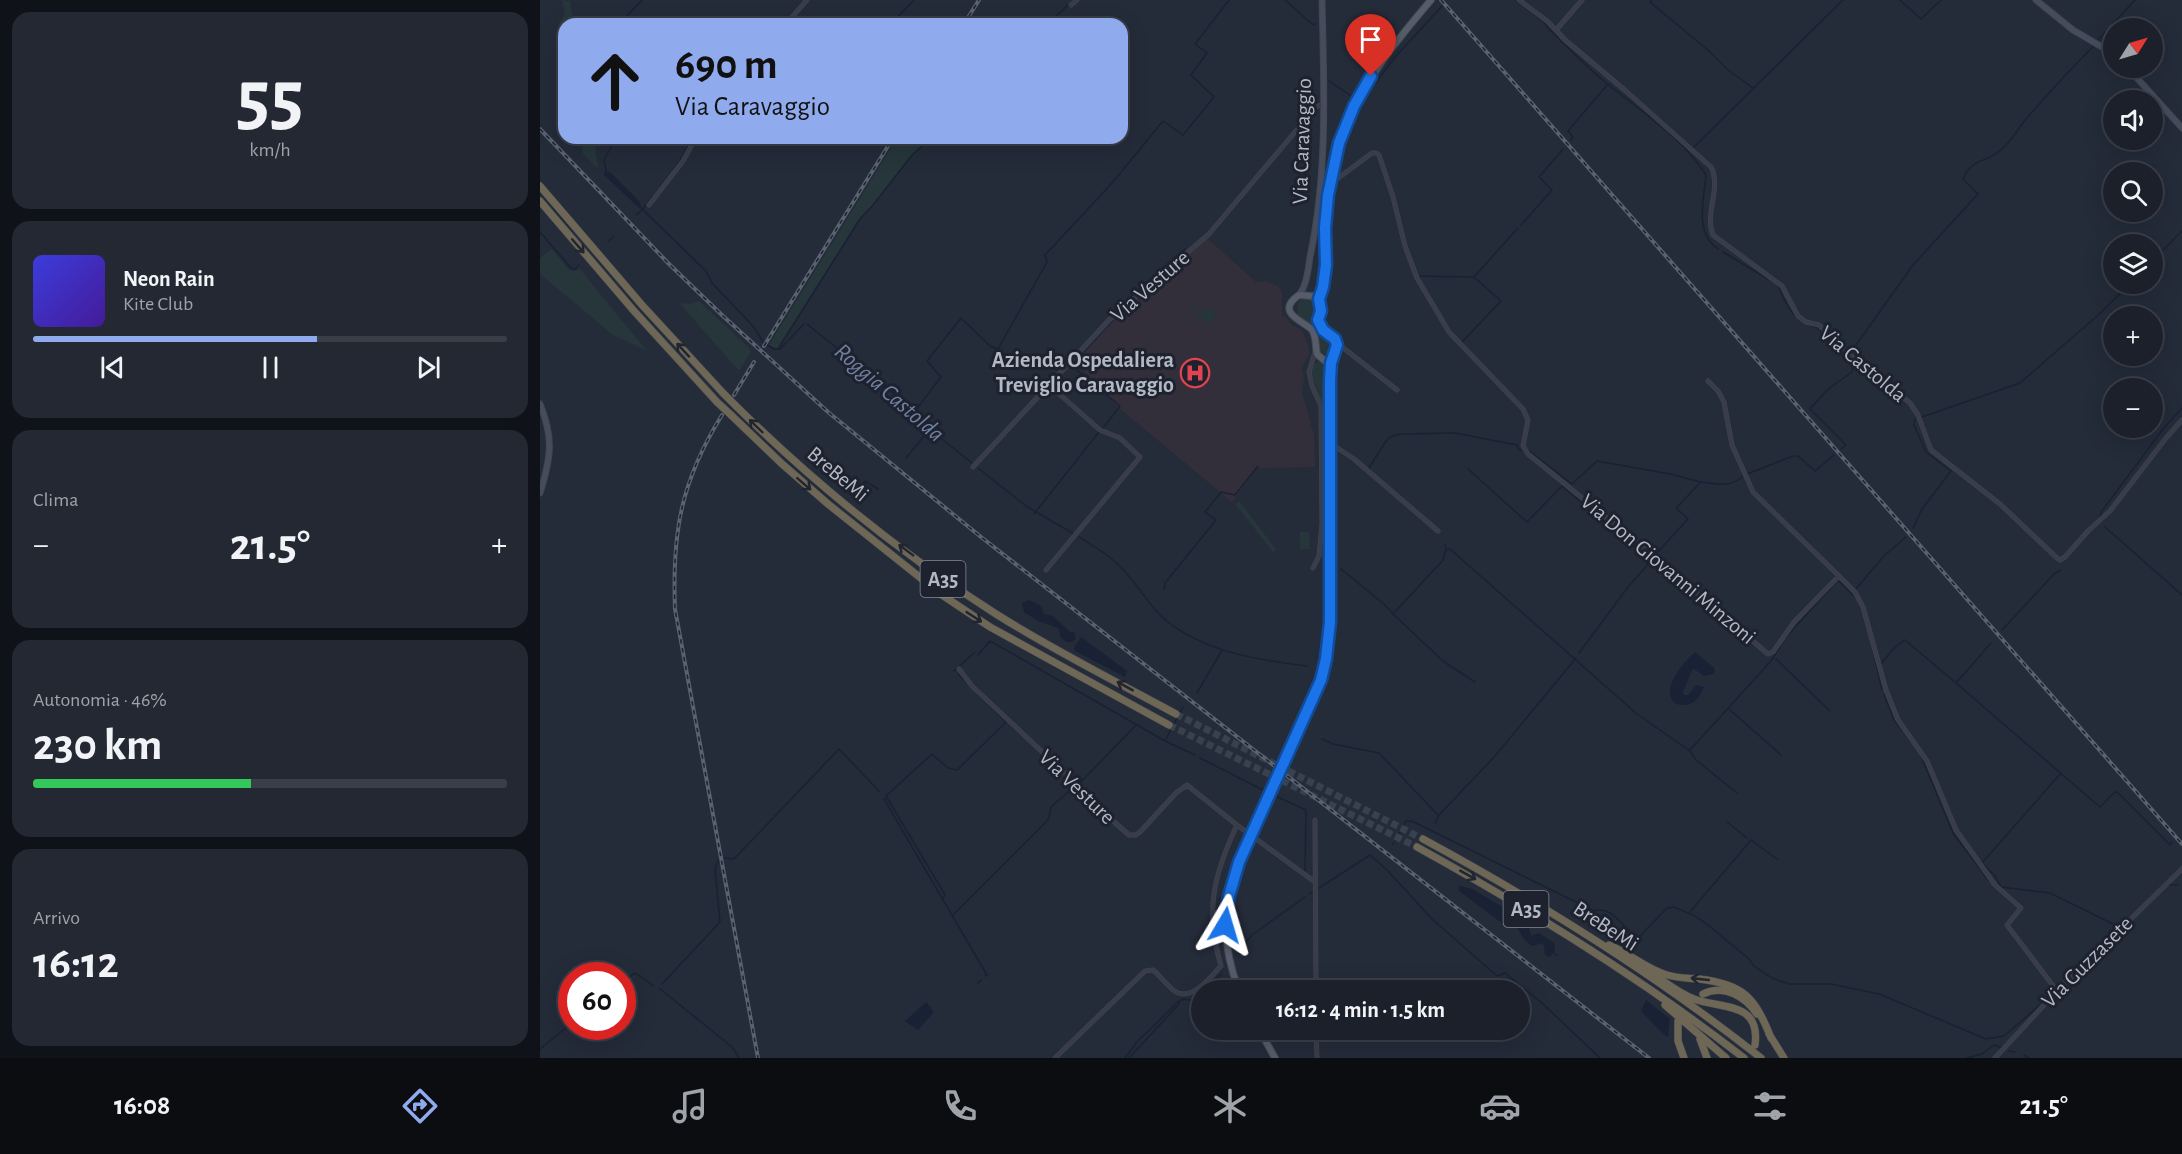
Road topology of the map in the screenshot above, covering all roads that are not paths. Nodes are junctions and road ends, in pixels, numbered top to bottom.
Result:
1 (807, 0) edge
2 (1077, 0) edge
3 (1322, 0) edge
4 (1431, 0) edge
5 (1519, 0) edge
6 (1582, 0) edge
7 (2036, 0) edge
8 (1071, 5) dead end
9 (791, 18) edge
10 (1556, 30) junction
11 (2103, 48) edge
12 (2137, 78) edge
13 (1325, 104) junction
14 (2182, 128) edge
15 (690, 144) edge
16 (1330, 179) junction
17 (540, 186) edge
18 (540, 201) edge
19 (649, 205) dead end
20 (1325, 279) junction
21 (1305, 282) junction
22 (1309, 295) junction
23 (1298, 296) junction
24 (1320, 304) junction
25 (1336, 342) junction
26 (1316, 350) junction
27 (1349, 351) junction
28 (1335, 354) junction
29 (1322, 358) junction
30 (1310, 364) junction
31 (1330, 380) junction
32 (1708, 381) dead end
33 (1049, 385) junction
34 (1397, 390) dead end
35 (540, 404) edge
36 (2182, 420) edge
37 (1332, 447) junction
38 (973, 467) dead end
39 (540, 492) edge
40 (1438, 531) dead end
41 (1313, 568) dead end
42 (1046, 570) dead end
43 (1839, 576) junction
44 (959, 669) dead end
45 (1176, 714) tunnel mouth
46 (1169, 725) tunnel mouth
47 (1315, 820) dead end
48 (1237, 825) junction
49 (1423, 839) tunnel mouth
50 (1417, 847) tunnel mouth
51 (2182, 869) edge
52 (1315, 884) junction
53 (1600, 943) junction
54 (1622, 957) junction
55 (1631, 976) junction
56 (1236, 980) edge
57 (1316, 980) edge
58 (2058, 991) junction
59 (1703, 994) dead end
60 (1678, 1021) dead end
61 (1693, 1030) junction
62 (1771, 1038) junction
63 (1265, 1040) edge
64 (1316, 1040) edge
65 (1755, 1045) dead end
66 (1055, 1058) edge
67 (1275, 1058) edge
68 (1317, 1058) edge
69 (1684, 1058) edge
70 (1707, 1058) edge
71 (1726, 1058) edge
72 (1743, 1058) edge
73 (1761, 1058) edge
74 (1784, 1058) edge
75 (1995, 1058) edge

1 - 9 street
2 - 8 street
3 - 13 street, Via Caravaggio
4 - 16 main road, Via Caravaggio
5 - 10 street
6 - 10 street
7 - 11 street
10 - 36 street, Via Castolda
12 - 14 street
13 - 21 street, Via Caravaggio
13 - 33 street, Via Vesture
15 - 19 street
16 - 20 main road, Via Caravaggio
16 - 43 street, Via Don Giovanni Minzoni
45 -> 17 highway, BreBeMi / A35, bridge
18 -> 46 highway, BreBeMi / A35, bridge
20 - 22 main road
20 - 24 main road, Via Caravaggio
21 - 22 street, Via Caravaggio
21 - 23 street, Via Caravaggio
22 - 23 main road
22 - 24 main road
23 - 26 main road, Via Caravaggio
24 - 25 main road, Via Caravaggio
25 - 27 street, Via Caravaggio
25 - 28 main road, Via Caravaggio
26 - 29 main road, Via Caravaggio
26 - 30 street
27 - 28 street
27 - 34 street, Via Caravaggio
28 - 29 main road
28 - 31 main road, Via Caravaggio
29 - 30 street
29 - 31 main road, Via Caravaggio
30 - 41 street
31 - 37 main road, Via Caravaggio
32 - 43 street
33 - 38 street, Via Vesture
33 - 42 street
35 - 39 street
37 - 40 street
37 - 56 main road, Via Caravaggio, bridge
43 - 58 street
44 - 48 street, Via Vesture
47 - 52 street
48 - 52 street, Via Vesture
48 - 66 street
49 - 53 highway, BreBeMi / A35
50 -> 55 highway, BreBeMi / A35
51 - 58 street, Via Guzzasete
52 - 57 street
53 - 54 highway, BreBeMi / A35
62 -> 53 highway
54 - 65 highway
54 - 73 highway, BreBeMi / A35
55 - 61 highway
55 - 72 highway, BreBeMi / A35
58 - 75 street, Via Guzzasete
59 - 62 highway
60 - 69 highway
61 - 70 highway
61 - 71 highway
62 - 74 highway
63 - 67 main road
64 - 68 street

